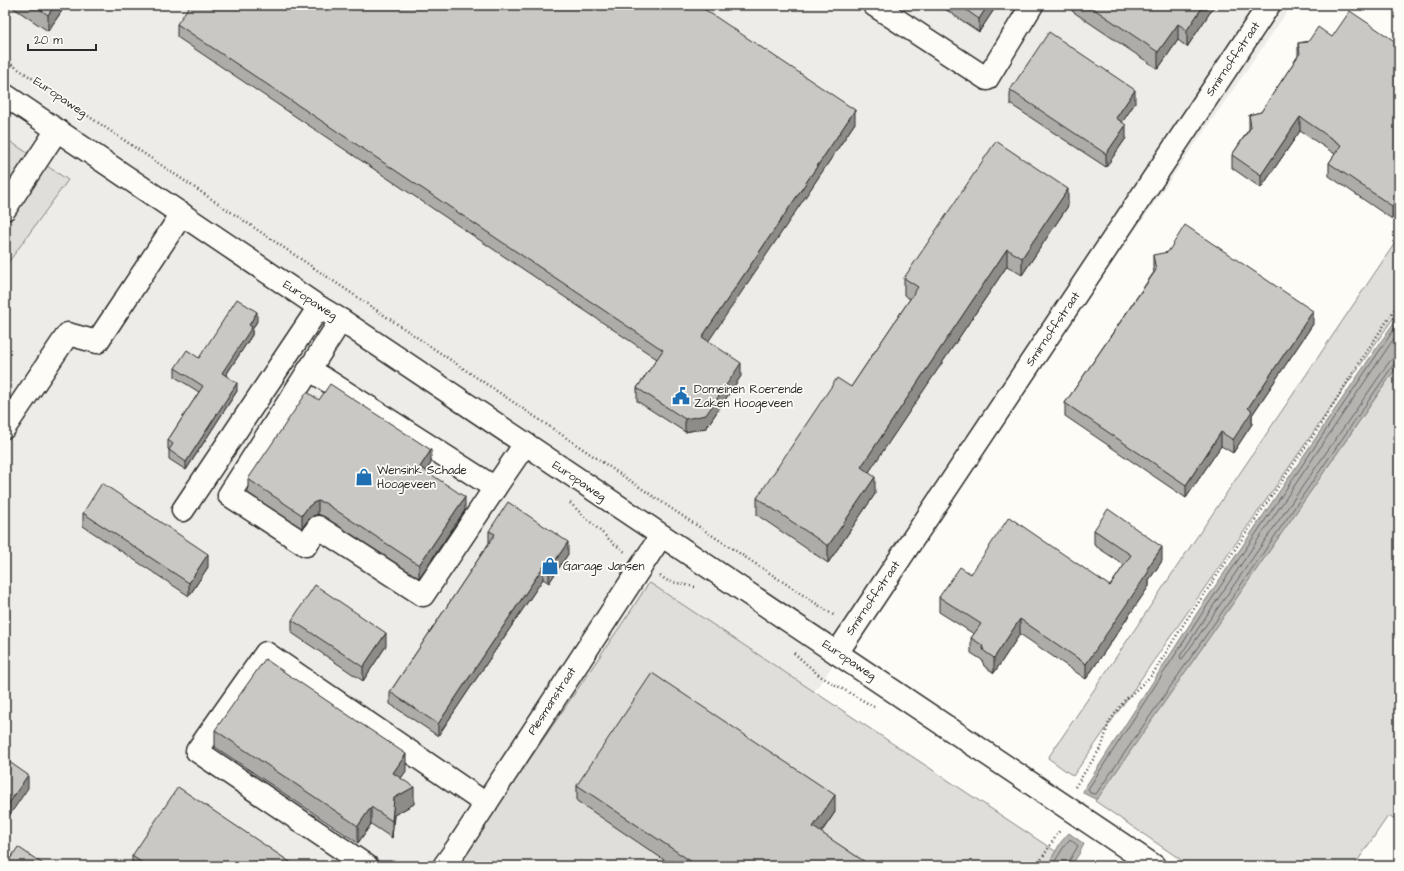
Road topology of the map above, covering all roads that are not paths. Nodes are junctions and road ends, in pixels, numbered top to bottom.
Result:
1 (874, 5) edge
2 (1032, 5) edge
3 (1269, 5) edge
4 (5, 95) edge
5 (57, 130) junction
6 (5, 209) edge
7 (182, 214) junction
8 (319, 307) junction
9 (341, 320) junction
10 (309, 369) junction
11 (5, 427) edge
12 (525, 444) junction
13 (495, 488) junction
14 (183, 510) dead end
15 (661, 536) junction
16 (837, 653) junction
17 (486, 804) junction
18 (367, 866) edge
19 (444, 866) edge
20 (1154, 866) edge

1 - 2 main road
3 - 16 main road, Smirnoffstraat
4 - 5 main road, Europaweg
5 - 6 main road
5 - 7 main road, Europaweg
7 - 8 main road, Europaweg
7 - 11 main road
8 - 9 main road, Europaweg
8 - 14 main road
9 - 10 main road
9 - 12 main road, Europaweg
10 - 13 main road
10 - 13 main road
12 - 13 main road
12 - 15 main road, Europaweg
15 - 16 main road, Europaweg
15 - 17 main road, Plesmanstraat
16 - 20 main road, Europaweg
17 - 18 main road
17 - 19 main road, Plesmanstraat

